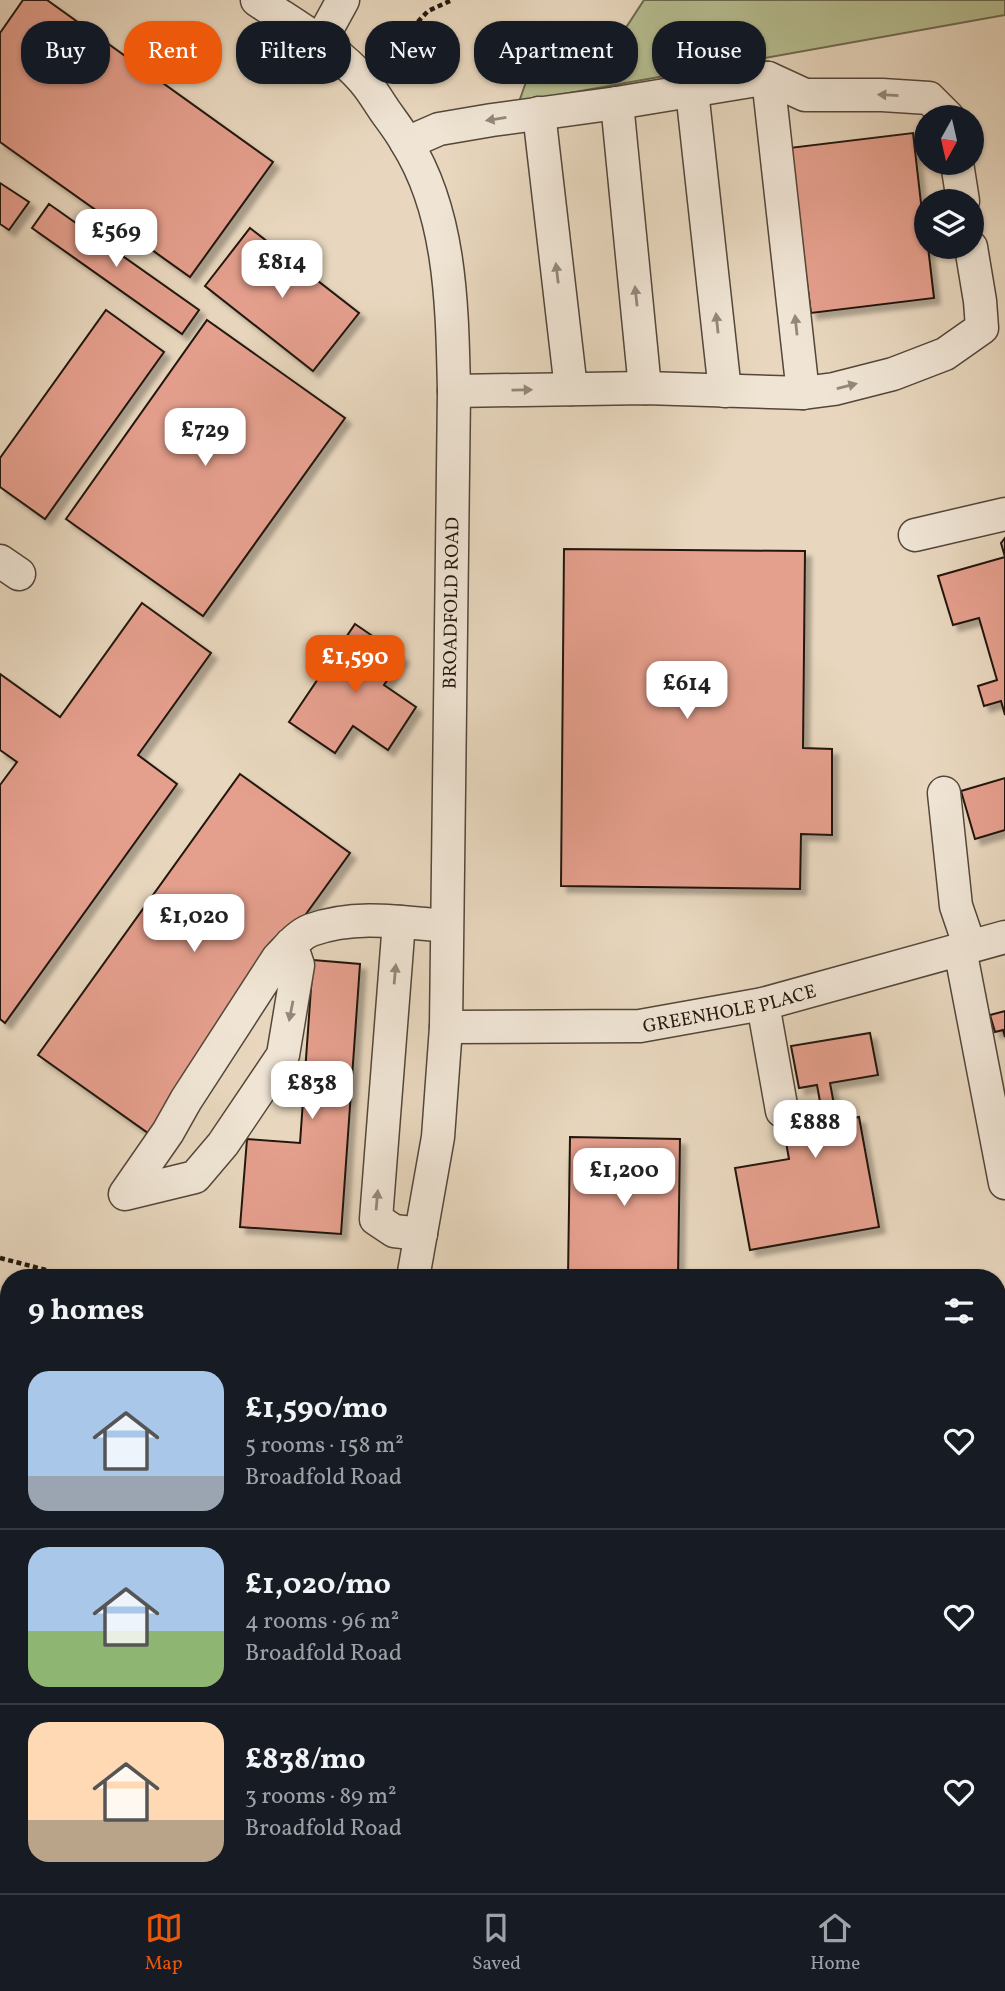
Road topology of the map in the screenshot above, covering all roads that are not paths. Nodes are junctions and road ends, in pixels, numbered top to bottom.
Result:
1 (257, 0) edge
2 (343, 0) edge
3 (288, 21) edge
4 (332, 21) edge
5 (351, 69) edge
6 (768, 78) junction
7 (692, 91) junction
8 (617, 103) junction
9 (936, 105) edge
10 (539, 113) junction
11 (407, 143) junction
12 (973, 259) edge
13 (645, 388) junction
14 (571, 389) junction
15 (454, 391) junction
16 (724, 391) junction
17 (803, 393) junction
18 (1005, 514) edge
19 (915, 536) dead end
20 (944, 793) dead end
21 (399, 922) junction
22 (446, 926) junction
23 (1005, 937) edge
24 (291, 944) junction
25 (965, 948) junction
26 (763, 1004) junction
27 (446, 1027) junction
28 (782, 1111) dead end
29 (1005, 1183) edge
30 (421, 1234) junction
31 (415, 1269) edge

1 - 3 street, BROADFOLD ROAD
2 - 4 street
5 - 11 street, BROADFOLD ROAD
6 - 7 street
9 -> 6 street
17 -> 6 street
7 - 8 street
16 -> 7 street
8 - 10 street
13 -> 8 street
10 -> 11 street
14 -> 10 street
11 - 15 street, BROADFOLD ROAD
17 -> 12 street
13 - 14 street
13 - 16 street
15 -> 14 street
15 - 22 street, BROADFOLD ROAD
16 - 17 street
18 - 19 street
20 - 25 street
21 - 22 street
21 - 24 street
30 -> 21 street
22 - 27 street, BROADFOLD ROAD
23 - 25 street, GREENHOLE PLACE
24 -> 24 street
25 - 26 street, GREENHOLE PLACE
25 - 29 street
26 - 27 street, GREENHOLE PLACE
26 - 28 street
27 - 30 street, BROADFOLD ROAD
30 - 31 street, BROADFOLD ROAD

